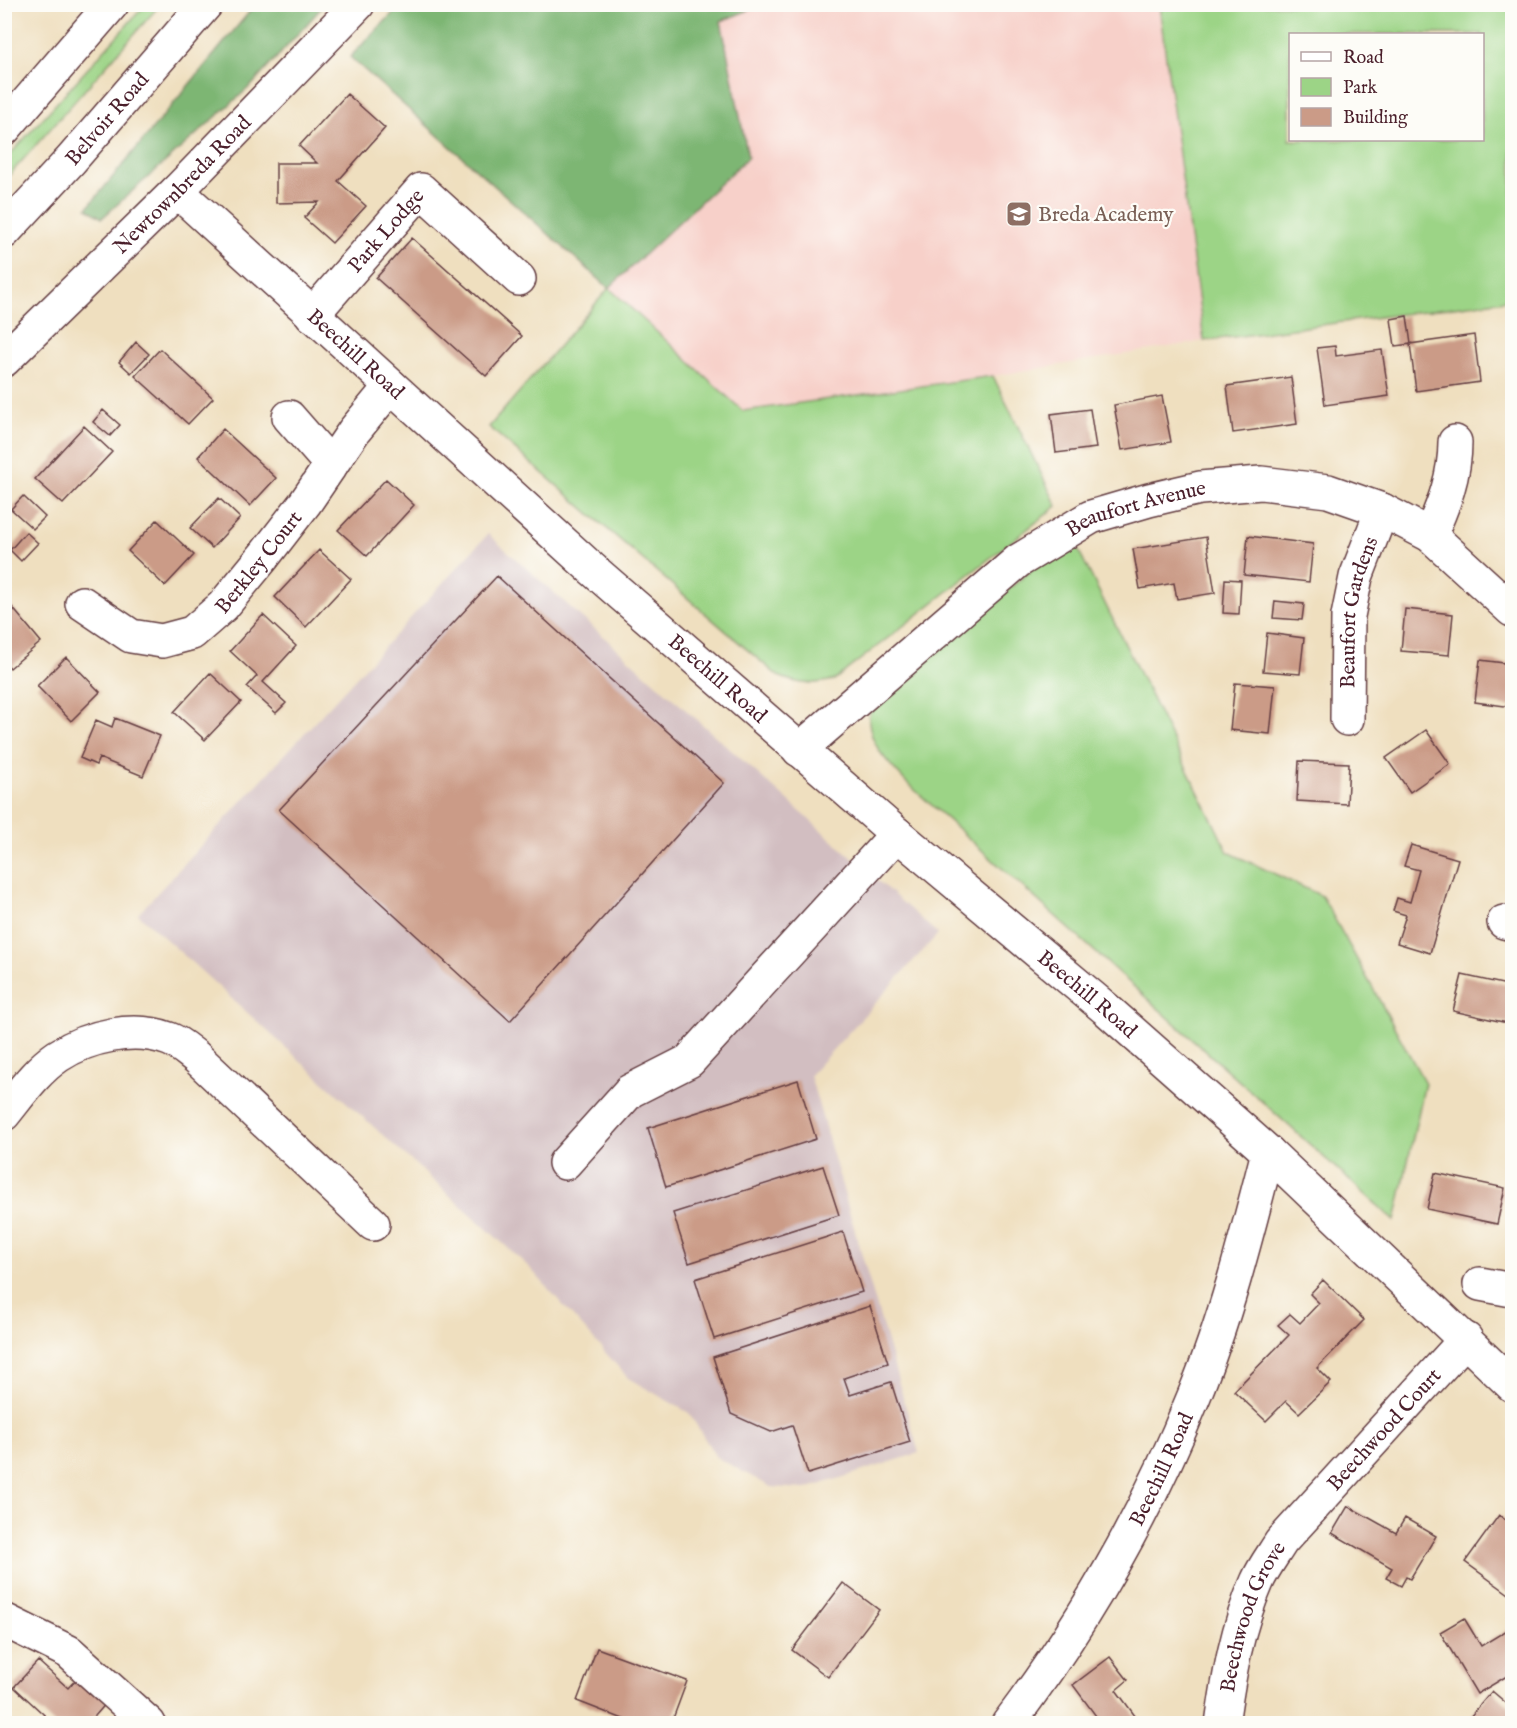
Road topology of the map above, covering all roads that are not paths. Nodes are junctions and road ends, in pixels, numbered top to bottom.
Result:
1 (112, 4) edge
2 (206, 4) edge
3 (358, 4) edge
4 (4, 129) edge
5 (177, 191) junction
6 (4, 232) edge
7 (519, 279) dead end
8 (312, 315) junction
9 (4, 360) edge
10 (391, 386) junction
11 (289, 417) dead end
12 (1455, 442) dead end
13 (331, 465) junction
14 (1382, 510) junction
15 (1430, 535) junction
16 (82, 603) dead end
17 (1512, 610) edge
18 (1347, 718) dead end
19 (800, 750) junction
20 (897, 834) junction
21 (4, 1114) edge
22 (1268, 1152) junction
23 (565, 1163) dead end
24 (373, 1224) dead end
25 (1480, 1284) dead end
26 (1512, 1290) edge
27 (1466, 1339) junction
28 (1512, 1385) edge
29 (1302, 1518) joint
30 (4, 1620) edge
31 (149, 1724) edge
32 (1008, 1724) edge
33 (1222, 1724) edge

1 - 4 main road
2 - 6 main road, Belvoir Road
3 - 5 main road, Newtownbreda Road
5 - 8 main road, Beechill Road
5 - 9 main road, Newtownbreda Road
7 - 8 main road, Park Lodge
8 - 10 main road, Beechill Road
10 - 13 main road, Berkley Court
10 - 19 main road, Beechill Road
11 - 13 main road
12 - 15 main road
13 - 16 main road, Berkley Court
14 - 15 main road, Beaufort Avenue
14 - 18 main road, Beaufort Gardens
14 - 19 main road, Beaufort Avenue
15 - 17 main road, Beaufort Avenue
19 - 20 main road, Beechill Road
20 - 22 main road, Beechill Road
20 - 23 main road
21 - 24 main road
22 - 27 main road, Beechill Road
22 - 32 main road, Beechill Road
25 - 26 main road
27 - 28 main road, Beechill Road
27 - 29 main road, Beechwood Court
29 - 33 main road, Beechwood Grove
30 - 31 main road

